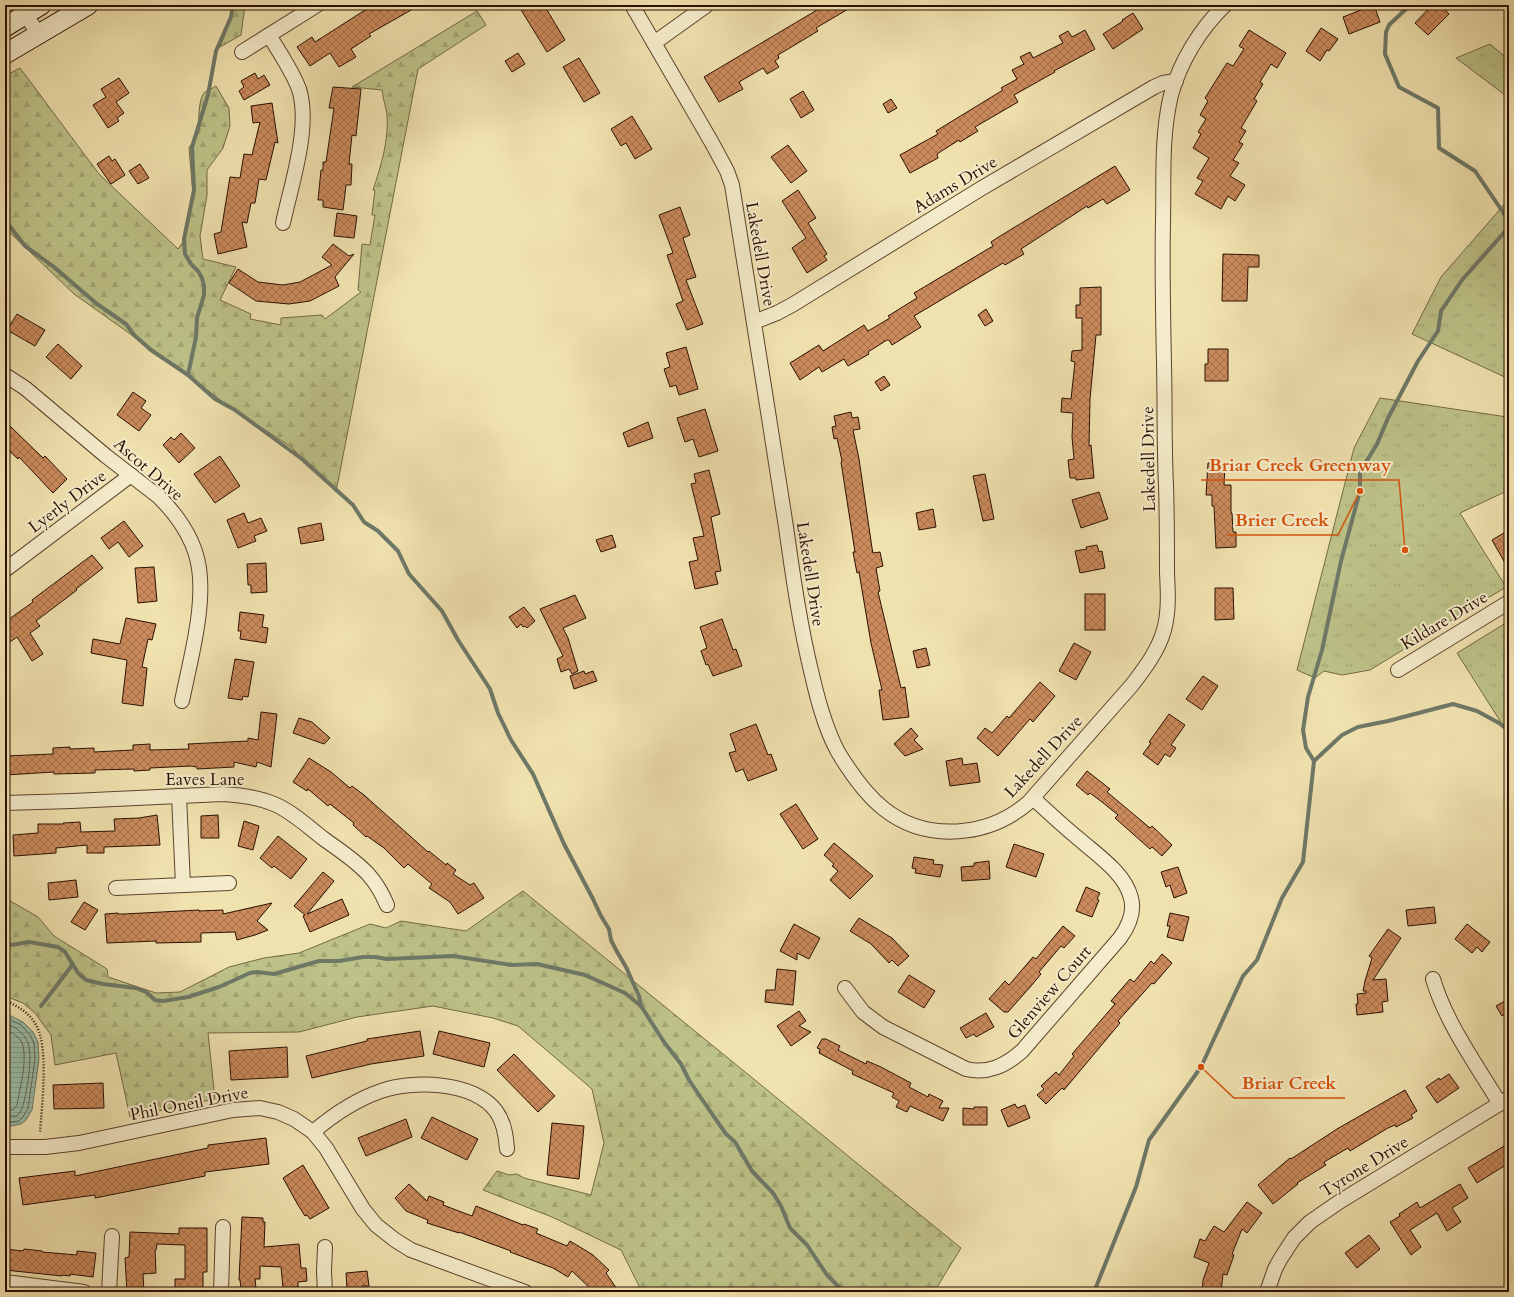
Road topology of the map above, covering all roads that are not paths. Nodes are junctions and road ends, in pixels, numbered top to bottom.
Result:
1 (88, 5) edge
2 (317, 5) edge
3 (632, 5) edge
4 (707, 5) edge
5 (1225, 5) edge
6 (29, 8) edge
7 (5, 27) edge
8 (38, 34) junction
9 (269, 35) junction
10 (654, 43) junction
11 (242, 52) dead end
12 (5, 54) edge
13 (1176, 80) junction
14 (283, 223) dead end
15 (754, 322) junction
16 (5, 375) edge
17 (131, 475) junction
18 (5, 570) edge
19 (1509, 602) edge
20 (1398, 670) dead end
21 (182, 701) dead end
22 (179, 796) junction
23 (1033, 798) junction
24 (5, 803) edge
25 (229, 883) dead end
26 (183, 884) junction
27 (116, 888) dead end
28 (387, 905) dead end
29 (1433, 979) dead end
30 (846, 988) dead end
31 (1504, 1101) edge
32 (313, 1132) junction
33 (5, 1147) edge
34 (508, 1149) dead end
35 (223, 1227) dead end
36 (112, 1236) dead end
37 (325, 1247) dead end
38 (5, 1282) edge
39 (84, 1292) edge
40 (109, 1292) edge
41 (221, 1292) edge
42 (325, 1292) edge
43 (525, 1292) edge
44 (1267, 1292) edge

1 - 8 main road
2 - 9 street
3 - 10 street, Lakedell Drive
4 - 10 street
5 - 13 street, Lakedell Drive
6 - 7 main road
6 - 8 street
8 - 12 main road
9 - 11 street
9 - 14 street
10 - 15 street, Lakedell Drive
13 - 15 street, Adams Drive
13 - 23 street, Lakedell Drive
15 - 23 street, Lakedell Drive
16 - 17 street, Ascot Drive
17 - 18 street, Lyerly Drive
17 - 21 street, Ascot Drive
19 - 20 street, Kildare Drive
22 - 24 street, Eaves Lane
22 - 26 street
22 - 28 street, Eaves Lane
23 - 30 street, Glenview Court
25 - 26 street
26 - 27 street
29 - 31 street
31 - 44 street, Tyrone Drive
32 - 33 street, Phil Oneil Drive
32 - 34 street
32 - 43 street, Phil Oneil Drive
35 - 41 street
36 - 40 street
37 - 42 street
38 - 39 street

